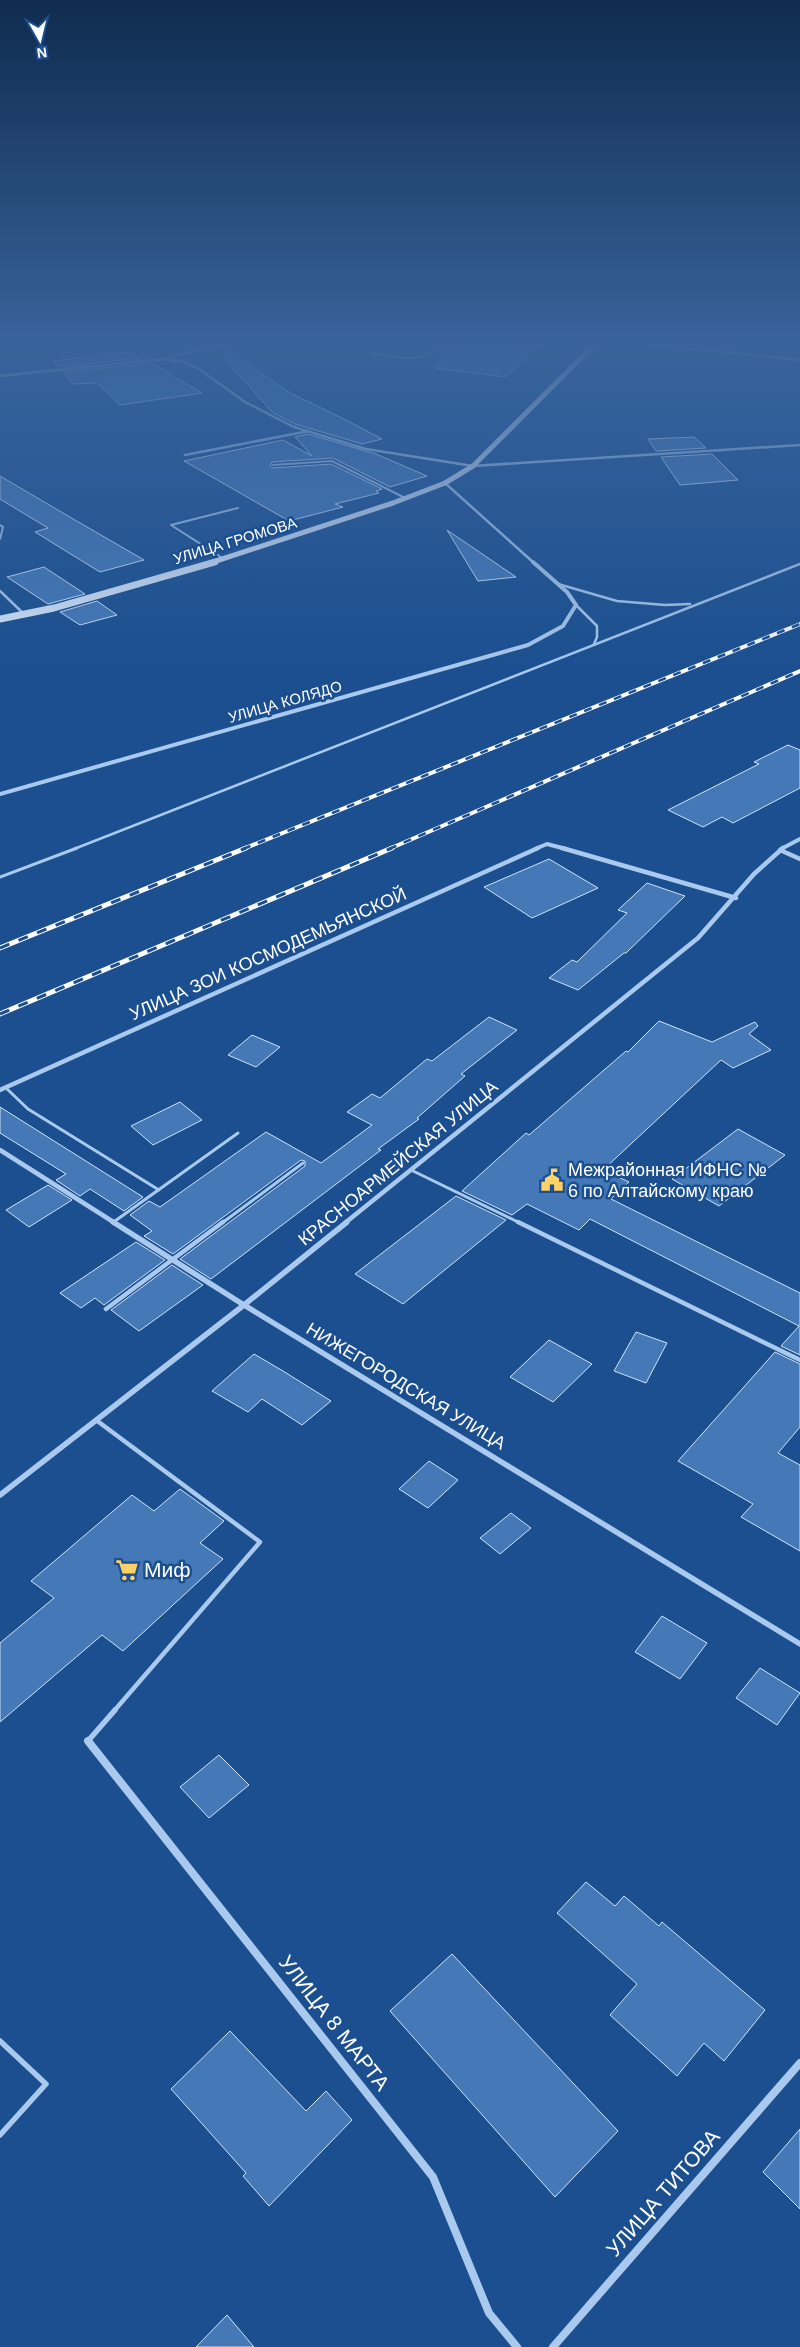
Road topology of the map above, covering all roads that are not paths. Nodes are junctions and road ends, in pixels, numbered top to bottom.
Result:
1 (198, 453) edge
2 (388, 453) edge
3 (486, 453) edge
4 (673, 453) edge
5 (185, 455) dead end
6 (273, 465) dead end
7 (473, 466) junction
8 (445, 483) junction
9 (405, 498) junction
10 (238, 508) dead end
11 (0, 525) edge
12 (0, 538) edge
13 (224, 559) junction
14 (800, 564) edge
15 (558, 584) junction
16 (0, 591) edge
17 (694, 604) junction
18 (576, 605) junction
19 (24, 614) junction
20 (0, 619) edge
21 (593, 644) junction
22 (0, 794) edge
23 (800, 839) edge
24 (780, 850) junction
25 (800, 859) edge
26 (0, 877) edge
27 (736, 898) junction
28 (6, 1088) junction
29 (0, 1090) edge
30 (238, 1133) dead end
31 (0, 1150) edge
32 (303, 1163) dead end
33 (411, 1170) junction
34 (159, 1190) junction
35 (115, 1221) junction
36 (174, 1259) junction
37 (244, 1305) junction
38 (106, 1309) dead end
39 (800, 1360) edge
40 (96, 1420) junction
41 (0, 1496) edge
42 (800, 1644) edge
43 (88, 1741) joint
44 (0, 2041) edge
45 (800, 2063) edge
46 (0, 2135) edge
47 (517, 2347) edge
48 (553, 2347) edge

1 - 5 street
2 - 7 street
3 - 7 street
4 - 7 street, УЛИЦА ГРОМОВА
6 - 9 lane
7 - 8 street, УЛИЦА ГРОМОВА
8 - 9 street, УЛИЦА ГРОМОВА
8 - 15 street
9 - 13 street, УЛИЦА ГРОМОВА
10 - 13 lane
11 - 12 lane
13 - 19 street, УЛИЦА ГРОМОВА
14 - 17 lane
15 - 17 lane
15 - 18 street
16 - 19 lane
17 - 21 lane
18 - 21 lane
18 - 22 street, УЛИЦА КОЛЯДО
19 - 20 street, УЛИЦА ГРОМОВА
21 - 26 lane
23 - 24 street, КРАСНОАРМЕЙСКАЯ УЛИЦА
24 - 25 street
24 - 27 street, КРАСНОАРМЕЙСКАЯ УЛИЦА
27 - 28 street, УЛИЦА ЗОИ КОСМОДЕМЬЯНСКОЙ
27 - 33 street, КРАСНОАРМЕЙСКАЯ УЛИЦА
28 - 29 street, УЛИЦА ЗОИ КОСМОДЕМЬЯНСКОЙ
28 - 34 lane
30 - 34 lane
31 - 35 street, НИЖЕГОРОДСКАЯ УЛИЦА
32 - 36 lane
33 - 37 street, КРАСНОАРМЕЙСКАЯ УЛИЦА
33 - 39 lane
34 - 35 lane
35 - 36 street, НИЖЕГОРОДСКАЯ УЛИЦА
36 - 37 street, НИЖЕГОРОДСКАЯ УЛИЦА
36 - 38 lane
37 - 40 street, КРАСНОАРМЕЙСКАЯ УЛИЦА
37 - 42 street, НИЖЕГОРОДСКАЯ УЛИЦА
40 - 41 street, КРАСНОАРМЕЙСКАЯ УЛИЦА
40 - 43 lane
43 - 47 street, УЛИЦА 8 МАРТА
44 - 46 lane
45 - 48 street, УЛИЦА ТИТОВА

